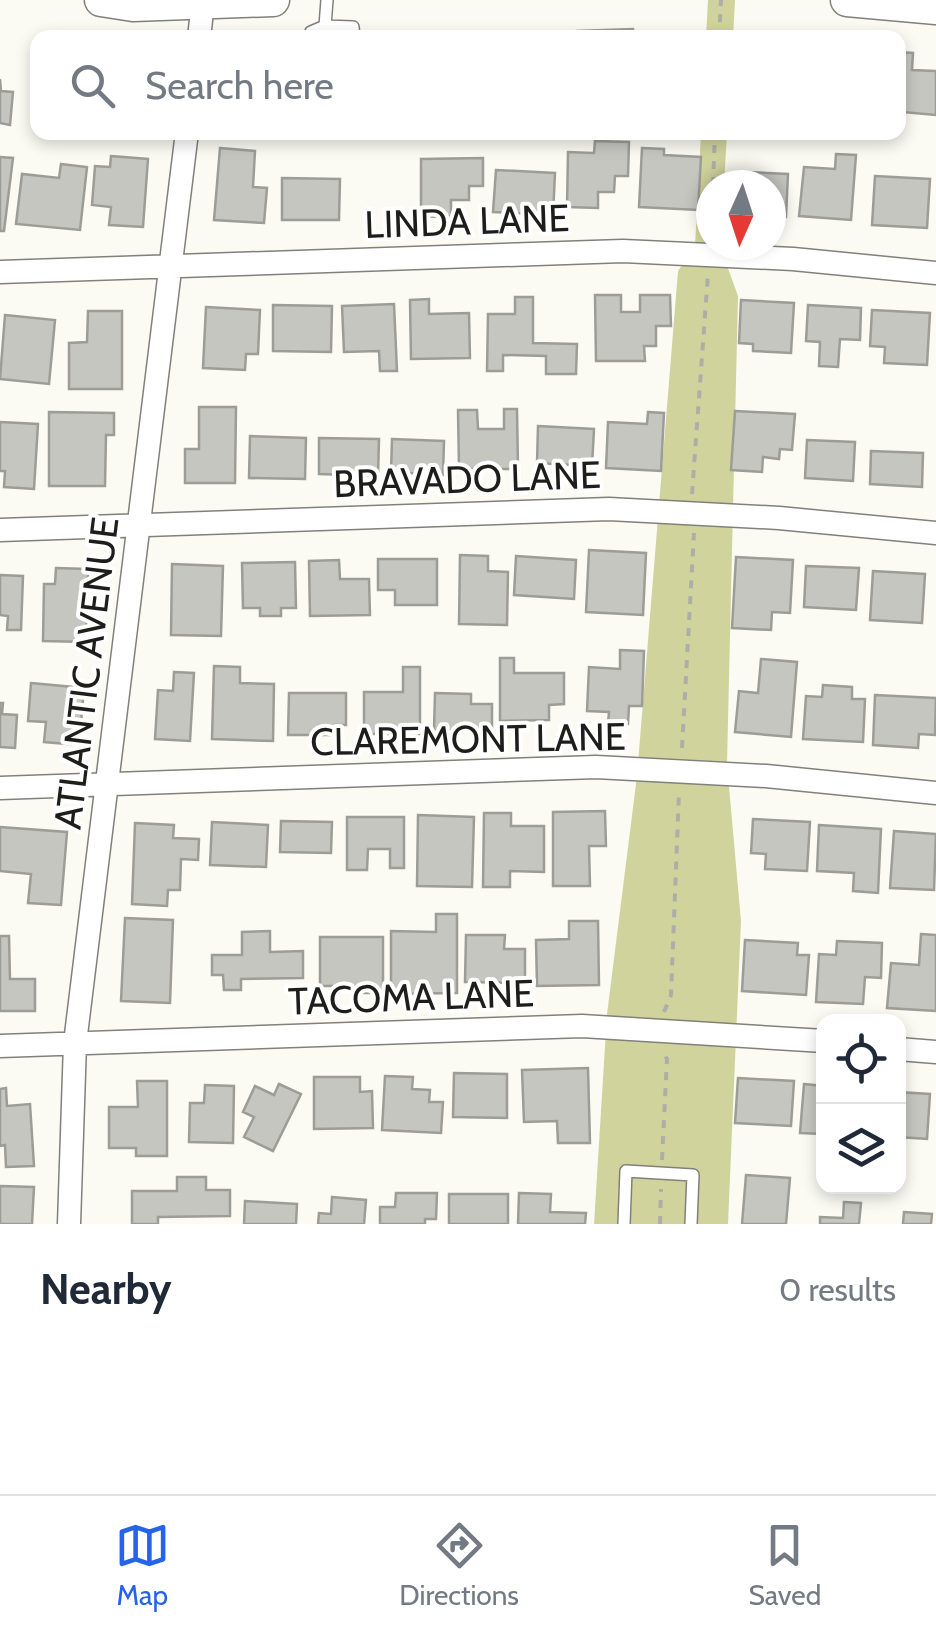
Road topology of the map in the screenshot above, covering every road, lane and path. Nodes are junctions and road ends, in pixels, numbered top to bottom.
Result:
1 (102, 0) edge
2 (273, 0) edge
3 (328, 0) edge
4 (721, 0) edge
5 (847, 0) edge
6 (203, 2) junction
7 (917, 5) edge
8 (326, 26) junction
9 (200, 30) edge
10 (316, 30) edge
11 (353, 30) edge
12 (719, 30) edge
13 (186, 140) edge
14 (715, 140) edge
15 (714, 170) edge
16 (696, 253) edge
17 (710, 260) edge
18 (781, 260) edge
19 (171, 266) junction
20 (0, 272) edge
21 (936, 273) edge
22 (691, 513) junction
23 (139, 525) junction
24 (0, 530) edge
25 (936, 533) edge
26 (680, 772) junction
27 (107, 784) junction
28 (0, 788) edge
29 (936, 793) edge
30 (662, 1030) junction
31 (816, 1041) edge
32 (75, 1044) junction
33 (0, 1046) edge
34 (906, 1050) edge
35 (936, 1052) edge
36 (661, 1172) junction
37 (68, 1224) edge
38 (624, 1224) edge
39 (660, 1224) edge
40 (692, 1224) edge

1 - 6 street
2 - 6 street
3 - 8 lane
4 - 12 path
5 - 7 street
6 - 9 street
8 - 10 lane
8 - 11 lane
13 - 19 street, ATLANTIC AVENUE
14 - 15 path
16 - 19 street, LINDA LANE
17 - 22 path
18 - 21 street, LINDA LANE
19 - 20 street, LINDA LANE
19 - 23 street, ATLANTIC AVENUE
22 - 23 street, BRAVADO LANE
22 - 25 street, BRAVADO LANE
22 - 26 path
23 - 24 street, BRAVADO LANE
23 - 27 street, ATLANTIC AVENUE
26 - 27 street, CLAREMONT LANE
26 - 29 street, CLAREMONT LANE
26 - 30 path
27 - 28 street, CLAREMONT LANE
27 - 32 street, ATLANTIC AVENUE
30 - 31 street, TACOMA LANE
30 - 32 street, TACOMA LANE
30 - 36 path
32 - 33 street, TACOMA LANE
32 - 37 street, ATLANTIC AVENUE
34 - 35 street
36 - 38 lane
36 - 39 path
36 - 40 lane

